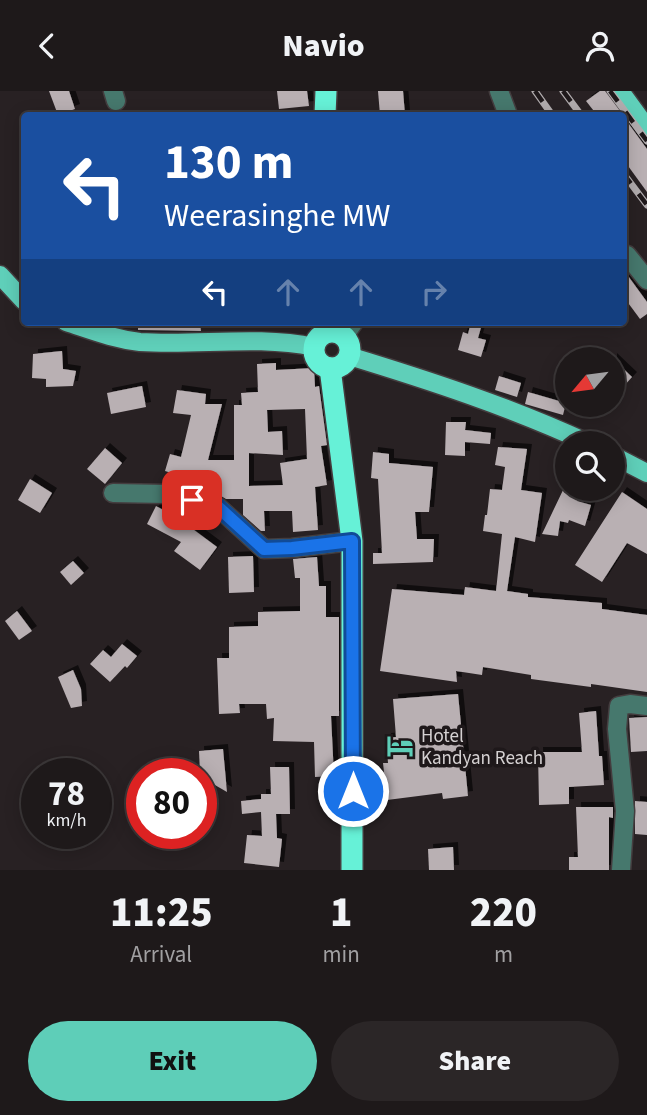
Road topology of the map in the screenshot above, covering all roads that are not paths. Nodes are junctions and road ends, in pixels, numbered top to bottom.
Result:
1 (326, 91) edge
2 (499, 91) edge
3 (620, 91) edge
4 (326, 112) edge
5 (508, 112) edge
6 (647, 128) edge
7 (627, 255) edge
8 (0, 275) edge
9 (647, 280) edge
10 (21, 298) edge
11 (77, 326) edge
12 (341, 334) edge
13 (314, 347) junction
14 (330, 368) junction
15 (562, 431) edge
16 (625, 462) edge
17 (647, 473) edge
18 (113, 493) dead end
19 (352, 541) junction
20 (647, 706) edge
21 (352, 870) edge
22 (621, 870) edge

1 - 4 highway
2 - 5 street
3 - 6 main road
7 - 9 street
8 - 10 main road
11 - 13 main road
12 - 13 highway
12 - 14 highway
12 - 15 main road
13 - 14 highway
14 - 19 highway
16 - 17 main road
18 - 19 street
19 - 21 highway
20 - 22 street

